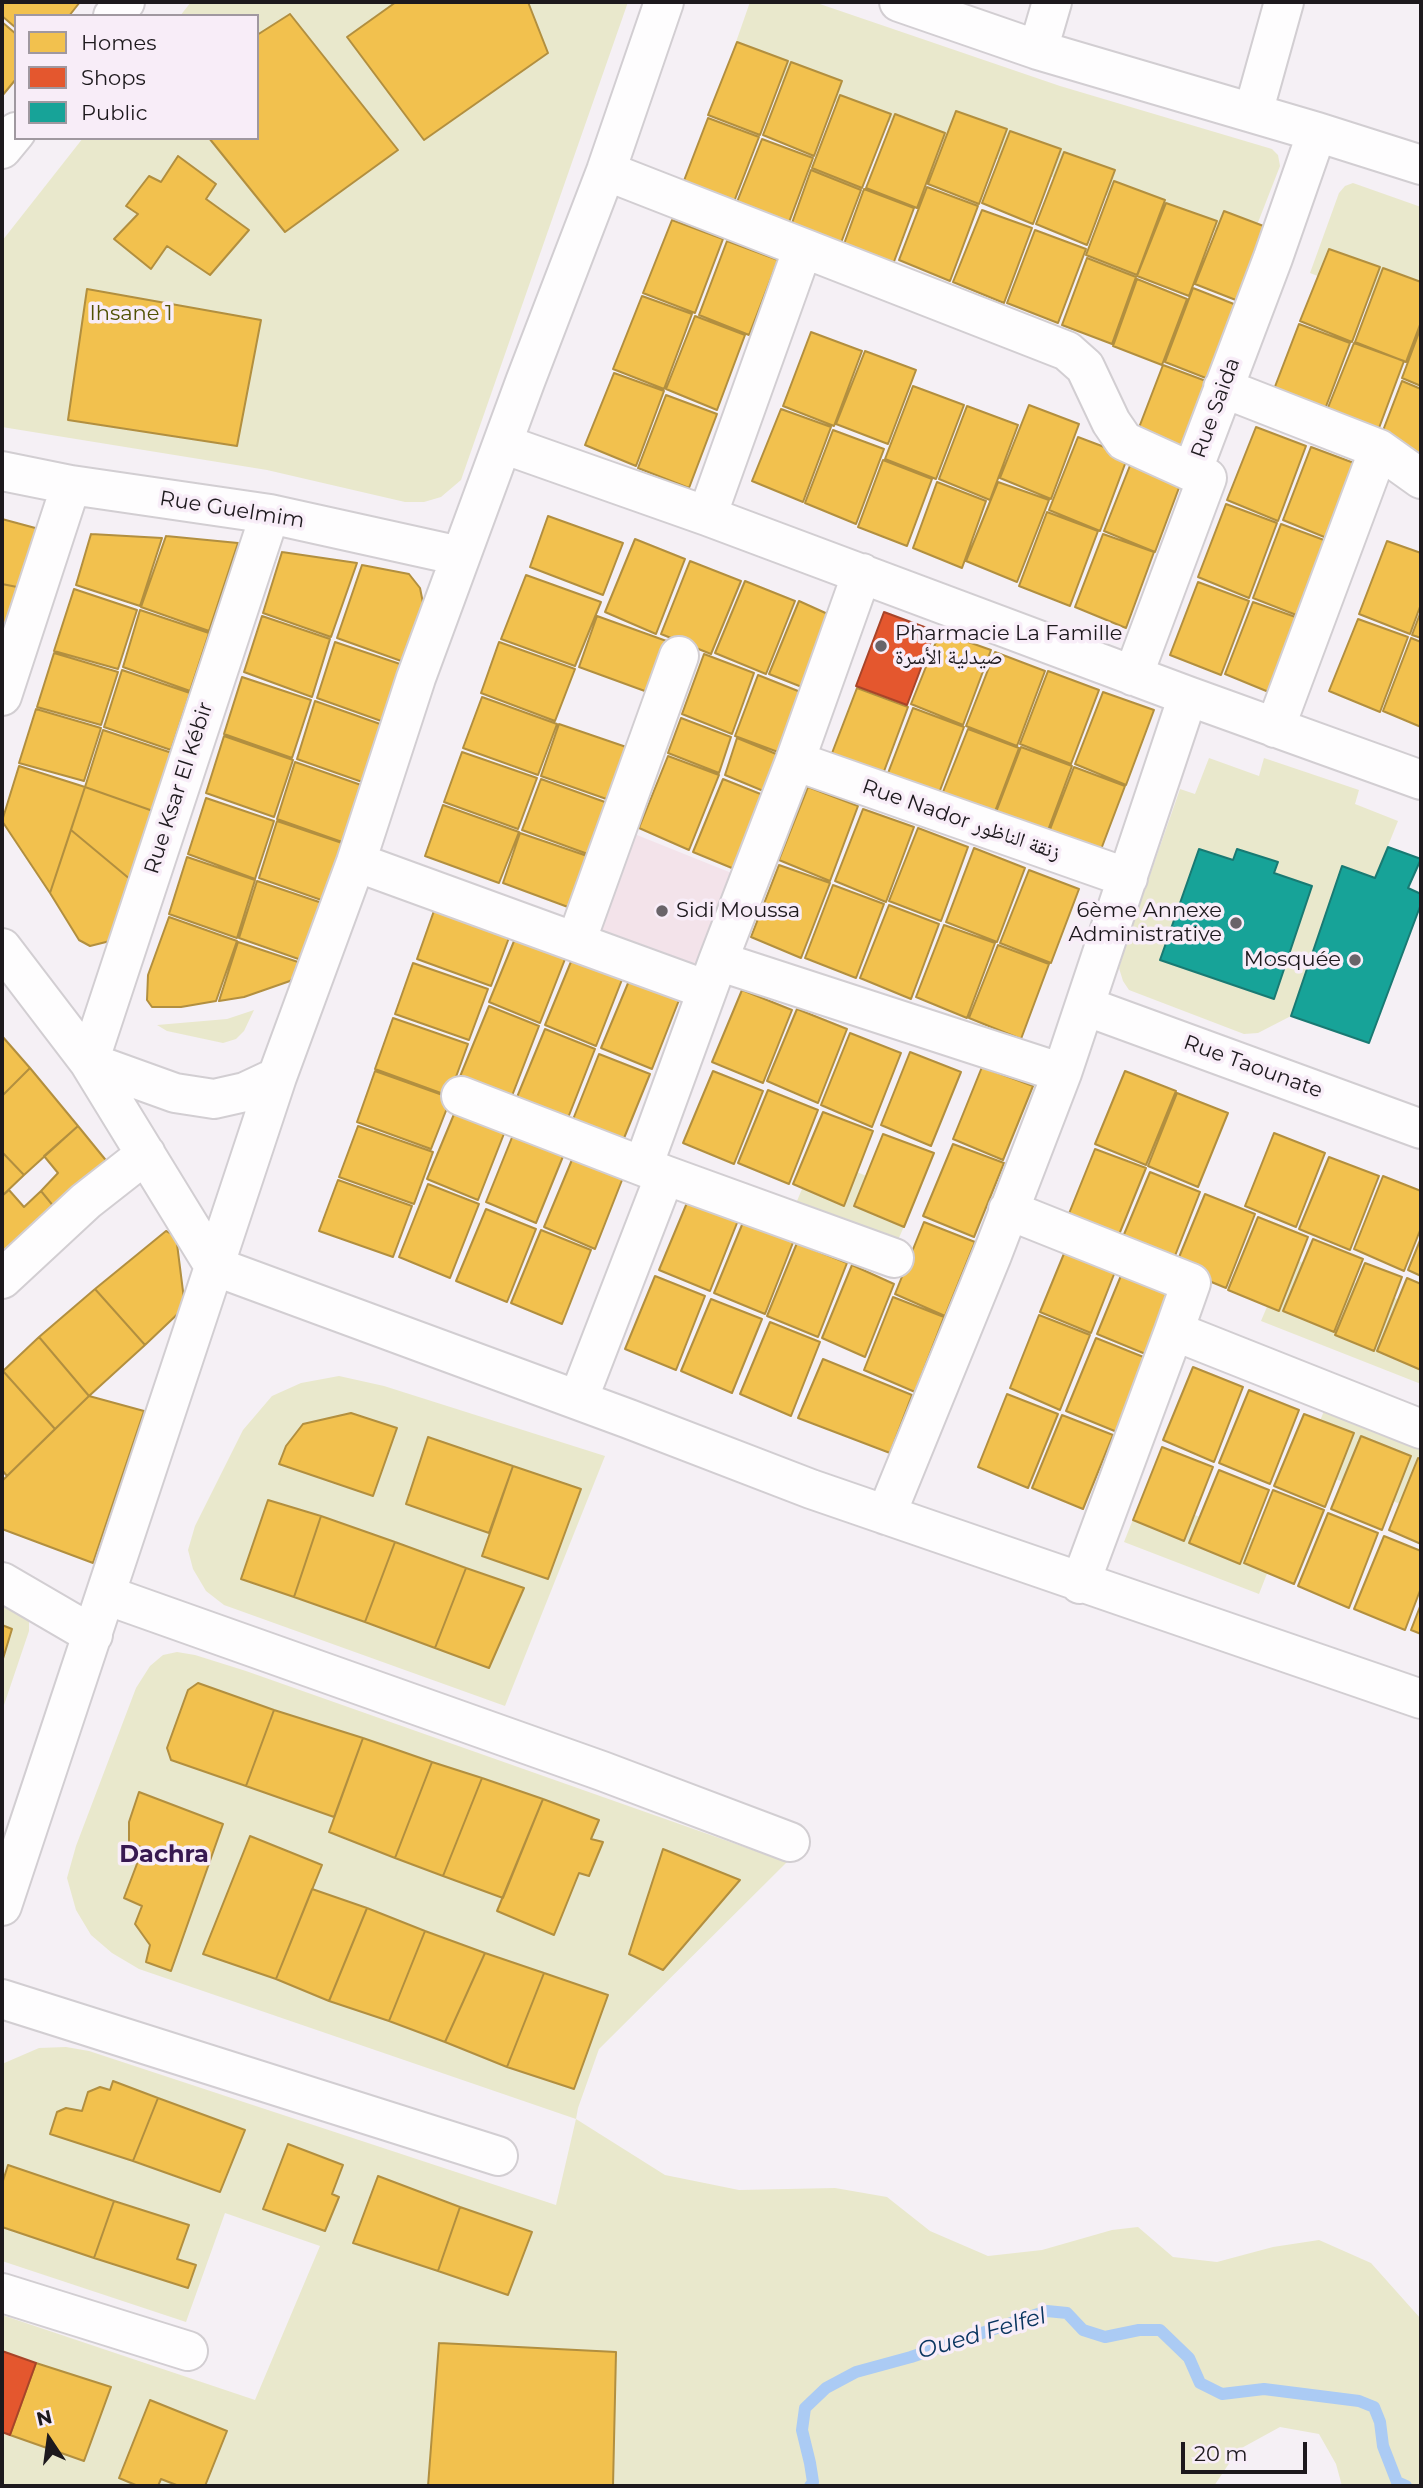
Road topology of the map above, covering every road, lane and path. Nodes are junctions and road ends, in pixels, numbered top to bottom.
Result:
1 (664, 2) edge
2 (899, 2) edge
3 (1052, 2) edge
4 (1284, 2) edge
5 (1038, 50) junction
6 (1254, 113) junction
7 (1317, 132) junction
8 (14, 134) edge
9 (2, 149) edge
10 (1421, 165) edge
11 (606, 171) junction
12 (803, 248) junction
13 (1223, 388) junction
14 (503, 444) junction
15 (1379, 449) junction
16 (2, 471) edge
17 (1192, 472) junction
18 (1421, 479) edge
19 (71, 485) junction
20 (270, 514) junction
21 (707, 516) junction
22 (460, 556) junction
23 (862, 573) junction
24 (678, 656) dead end
25 (1133, 676) junction
26 (2, 696) edge
27 (1188, 696) junction
28 (1275, 728) junction
29 (795, 761) junction
30 (1421, 780) edge
31 (356, 862) junction
32 (1128, 878) junction
33 (576, 942) junction
34 (2, 948) edge
35 (713, 976) junction
36 (1085, 1006) junction
37 (89, 1062) junction
38 (1062, 1073) junction
39 (277, 1077) junction
40 (461, 1096) dead end
41 (1421, 1129) edge
42 (146, 1154) junction
43 (654, 1170) junction
44 (1008, 1210) junction
45 (894, 1258) dead end
46 (214, 1266) junction
47 (2, 1279) edge
48 (1174, 1331) junction
49 (578, 1400) junction
50 (1421, 1429) edge
51 (886, 1515) junction
52 (2, 1582) edge
53 (1080, 1584) junction
54 (106, 1595) junction
55 (93, 1635) junction
56 (1421, 1699) edge
57 (790, 1842) dead end
58 (2, 1906) edge
59 (2, 1999) edge
60 (498, 2156) dead end
61 (2, 2293) edge
62 (188, 2351) dead end

1 - 11 street
2 - 5 street
3 - 5 street
4 - 6 street
5 - 6 street
6 - 7 street
7 - 10 street
7 - 13 street, Rue Saida
8 - 9 street
11 - 12 street
11 - 14 street
12 - 17 street
12 - 21 street
13 - 15 street
13 - 17 street, Rue Saida
14 - 21 street
14 - 22 street
15 - 18 street
15 - 28 street
16 - 19 street, Rue Guelmim
17 - 25 street, Rue Saida
19 - 20 street, Rue Guelmim
19 - 26 street
20 - 22 street, Rue Guelmim
20 - 37 street, Rue Ksar El Kébir
21 - 23 street
22 - 31 street
23 - 25 street
23 - 29 street
24 - 33 street
25 - 27 street
27 - 28 street
27 - 32 street
28 - 30 street
29 - 32 street, Rue Nador زنقة الناظور
29 - 35 street
31 - 33 street
31 - 39 street
32 - 36 street
33 - 35 street
34 - 37 street
35 - 38 street
35 - 43 street
36 - 38 street
36 - 41 street, Rue Taounate
37 - 39 street
37 - 42 street
38 - 44 street
39 - 46 street
40 - 43 street
42 - 46 street
42 - 47 street
43 - 45 street
43 - 49 street
44 - 48 street
44 - 51 street
46 - 49 street
46 - 54 street
48 - 50 street
48 - 53 street
49 - 51 street
51 - 53 street
52 - 55 street
53 - 56 street
54 - 55 street
54 - 57 street
55 - 58 street
59 - 60 street
61 - 62 street

